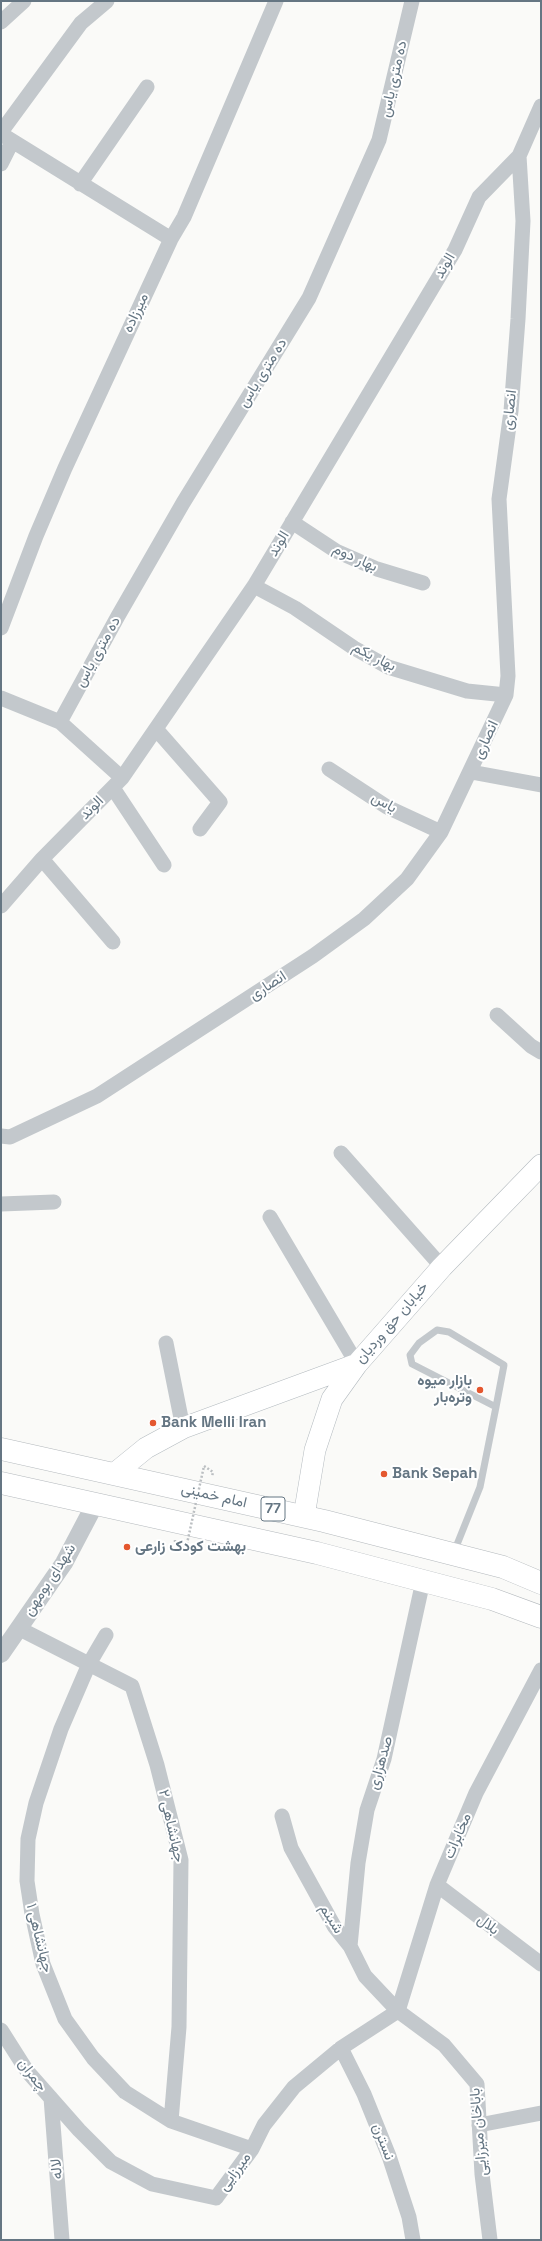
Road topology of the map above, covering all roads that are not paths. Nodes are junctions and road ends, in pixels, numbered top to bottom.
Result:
1 (24, 1) edge
2 (107, 1) edge
3 (276, 1) edge
4 (412, 1) edge
5 (1, 22) edge
6 (147, 87) dead end
7 (541, 106) edge
8 (5, 136) edge
9 (518, 156) junction
10 (1, 164) edge
11 (80, 184) junction
12 (171, 239) junction
13 (292, 522) junction
14 (423, 583) dead end
15 (254, 586) junction
16 (1, 628) edge
17 (506, 696) junction
18 (1, 698) edge
19 (60, 722) junction
20 (156, 729) junction
21 (329, 769) dead end
22 (471, 772) junction
23 (118, 783) junction
24 (541, 785) edge
25 (200, 829) dead end
26 (442, 832) junction
27 (42, 859) junction
28 (164, 865) dead end
29 (1, 906) edge
30 (113, 942) dead end
31 (497, 1015) dead end
32 (541, 1052) edge
33 (1, 1136) edge
34 (341, 1153) dead end
35 (541, 1165) edge
36 (54, 1202) dead end
37 (1, 1204) edge
38 (270, 1217) dead end
39 (442, 1266) junction
40 (166, 1343) dead end
41 (357, 1364) junction
42 (496, 1407) junction
43 (183, 1428) junction
44 (1, 1449) edge
45 (114, 1474) junction
46 (1, 1483) edge
47 (94, 1504) junction
48 (304, 1516) junction
49 (453, 1554) junction
50 (423, 1581) junction
51 (541, 1583) edge
52 (541, 1617) edge
53 (18, 1628) junction
54 (106, 1635) dead end
55 (1, 1654) edge
56 (89, 1664) junction
57 (541, 1670) edge
58 (282, 1816) dead end
59 (437, 1885) junction
60 (350, 1946) junction
61 (541, 1964) edge
62 (398, 2011) junction
63 (1, 2030) edge
64 (341, 2048) junction
65 (51, 2098) junction
66 (541, 2113) edge
67 (170, 2121) junction
68 (478, 2125) junction
69 (252, 2149) junction
70 (62, 2240) edge
71 (413, 2240) edge
72 (490, 2240) edge

1 - 5 street
2 - 8 street
3 - 12 street, میرزاده
4 - 19 street, ده متری یاس
6 - 11 street
7 - 9 street, انصاری
8 - 10 street
8 - 11 street
9 - 13 street, الوند
9 - 17 street, انصاری
11 - 12 street
12 - 16 street, میرزاده
13 - 14 street, بهار دوم
13 - 15 street, الوند
15 - 17 street, بهار یکم
15 - 20 street, الوند
17 - 22 street, انصاری
18 - 19 street
19 - 23 street
20 - 23 street, الوند
20 - 25 street
21 - 26 street, یاس
22 - 24 street
22 - 26 street, انصاری
23 - 27 street, الوند
23 - 28 street
26 - 33 street, انصاری
27 - 29 street, الوند
27 - 30 street
31 - 32 street
34 - 39 street
35 - 39 main road, خیابان حق وردیان
36 - 37 street
38 - 41 street
39 - 41 main road, خیابان حق وردیان
40 - 43 street
41 - 43 main road
41 - 48 main road, خیابان حق وردیان
42 - 42 lane
42 - 49 lane
43 - 45 main road
44 - 45 highway, امام خمینی / 77
45 - 48 highway, امام خمینی / 77
46 - 47 highway, 77
47 - 50 highway, 77
47 - 53 street, شهدای بومهن
48 - 49 highway, امام خمینی / 77
49 - 51 highway, امام خمینی / 77
50 - 52 highway, 77
50 - 60 street, صدهزاری
53 - 55 street, شهدای بومهن
53 - 56 street, جهانشاهی ۲
54 - 56 street, جهانشاهی ۱
56 - 67 street, جهانشاهی ۲
56 - 67 street, جهانشاهی ۱
57 - 59 street, مخابرات
58 - 60 street, شبنم
59 - 61 street, بلال
59 - 62 street, مخابرات
60 - 62 street, شبنم
62 - 64 street, میرزایی
62 - 68 street, باباخان میرزایی
63 - 65 street, چمران
64 - 69 street, میرزایی
64 - 71 street, نسترن
65 - 69 street, میرزایی
65 - 70 street, لاله
66 - 68 street
67 - 69 street, جهانشاهی ۱
68 - 72 street, باباخان میرزایی

